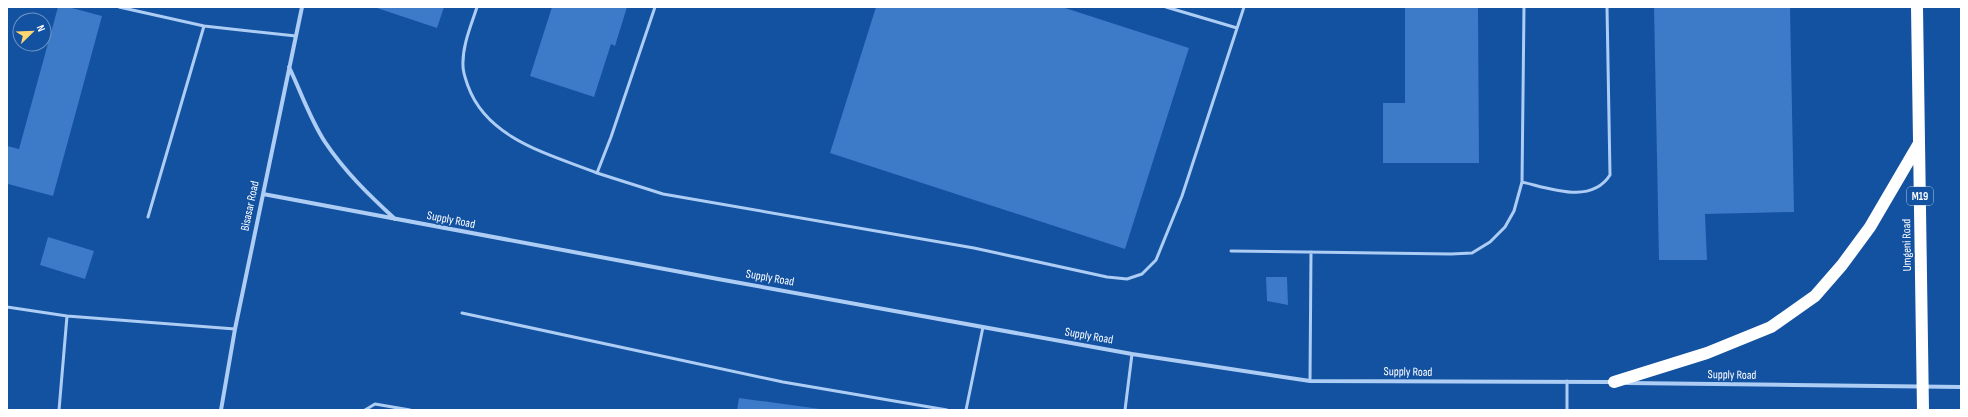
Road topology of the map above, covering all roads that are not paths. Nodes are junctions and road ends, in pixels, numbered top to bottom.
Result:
1 (119, 7) edge
2 (302, 7) edge
3 (476, 7) edge
4 (655, 7) edge
5 (1166, 7) edge
6 (1244, 7) edge
7 (1524, 7) edge
8 (1607, 7) edge
9 (1917, 7) edge
10 (204, 26) junction
11 (1237, 28) junction
12 (296, 36) junction
13 (289, 67) junction
14 (1918, 145) junction
15 (597, 172) junction
16 (1522, 182) junction
17 (263, 194) junction
18 (148, 217) dead end
19 (396, 219) junction
20 (1231, 251) dead end
21 (1311, 252) junction
22 (7, 307) edge
23 (462, 313) dead end
24 (67, 316) junction
25 (983, 327) junction
26 (235, 329) junction
27 (1132, 354) junction
28 (1310, 381) junction
29 (1567, 382) junction
30 (1614, 382) junction
31 (1922, 385) junction
32 (1961, 386) edge
33 (59, 410) edge
34 (221, 410) edge
35 (365, 410) edge
36 (410, 410) edge
37 (947, 410) edge
38 (966, 410) edge
39 (1125, 410) edge
40 (1567, 410) edge
41 (1922, 410) edge

1 - 10 lane
2 - 12 street, Bisasar Road
3 - 15 lane
4 - 15 lane
5 - 11 lane
6 - 11 lane
7 - 16 lane
8 - 16 lane
9 - 14 highway, Umgeni Road / M19
10 - 12 lane
10 - 18 lane
11 - 15 lane
12 - 13 street, Bisasar Road
13 - 17 street, Bisasar Road
13 - 19 street
14 - 30 highway
14 - 31 highway, Umgeni Road / M19
16 - 21 lane
17 - 19 street, Supply Road
17 - 26 street, Bisasar Road
19 - 25 street, Supply Road
20 - 21 lane
21 - 28 lane
22 - 24 lane
23 - 37 lane
24 - 26 lane
24 - 33 lane
25 - 27 street, Supply Road
25 - 38 lane
26 - 34 street, Bisasar Road
27 - 28 street, Supply Road
27 - 39 lane
28 - 29 street, Supply Road
29 - 30 street, Supply Road
29 - 40 lane
30 - 31 street, Supply Road
31 - 32 street, Supply Road
31 - 41 highway, Umgeni Road / M19
35 - 36 lane

